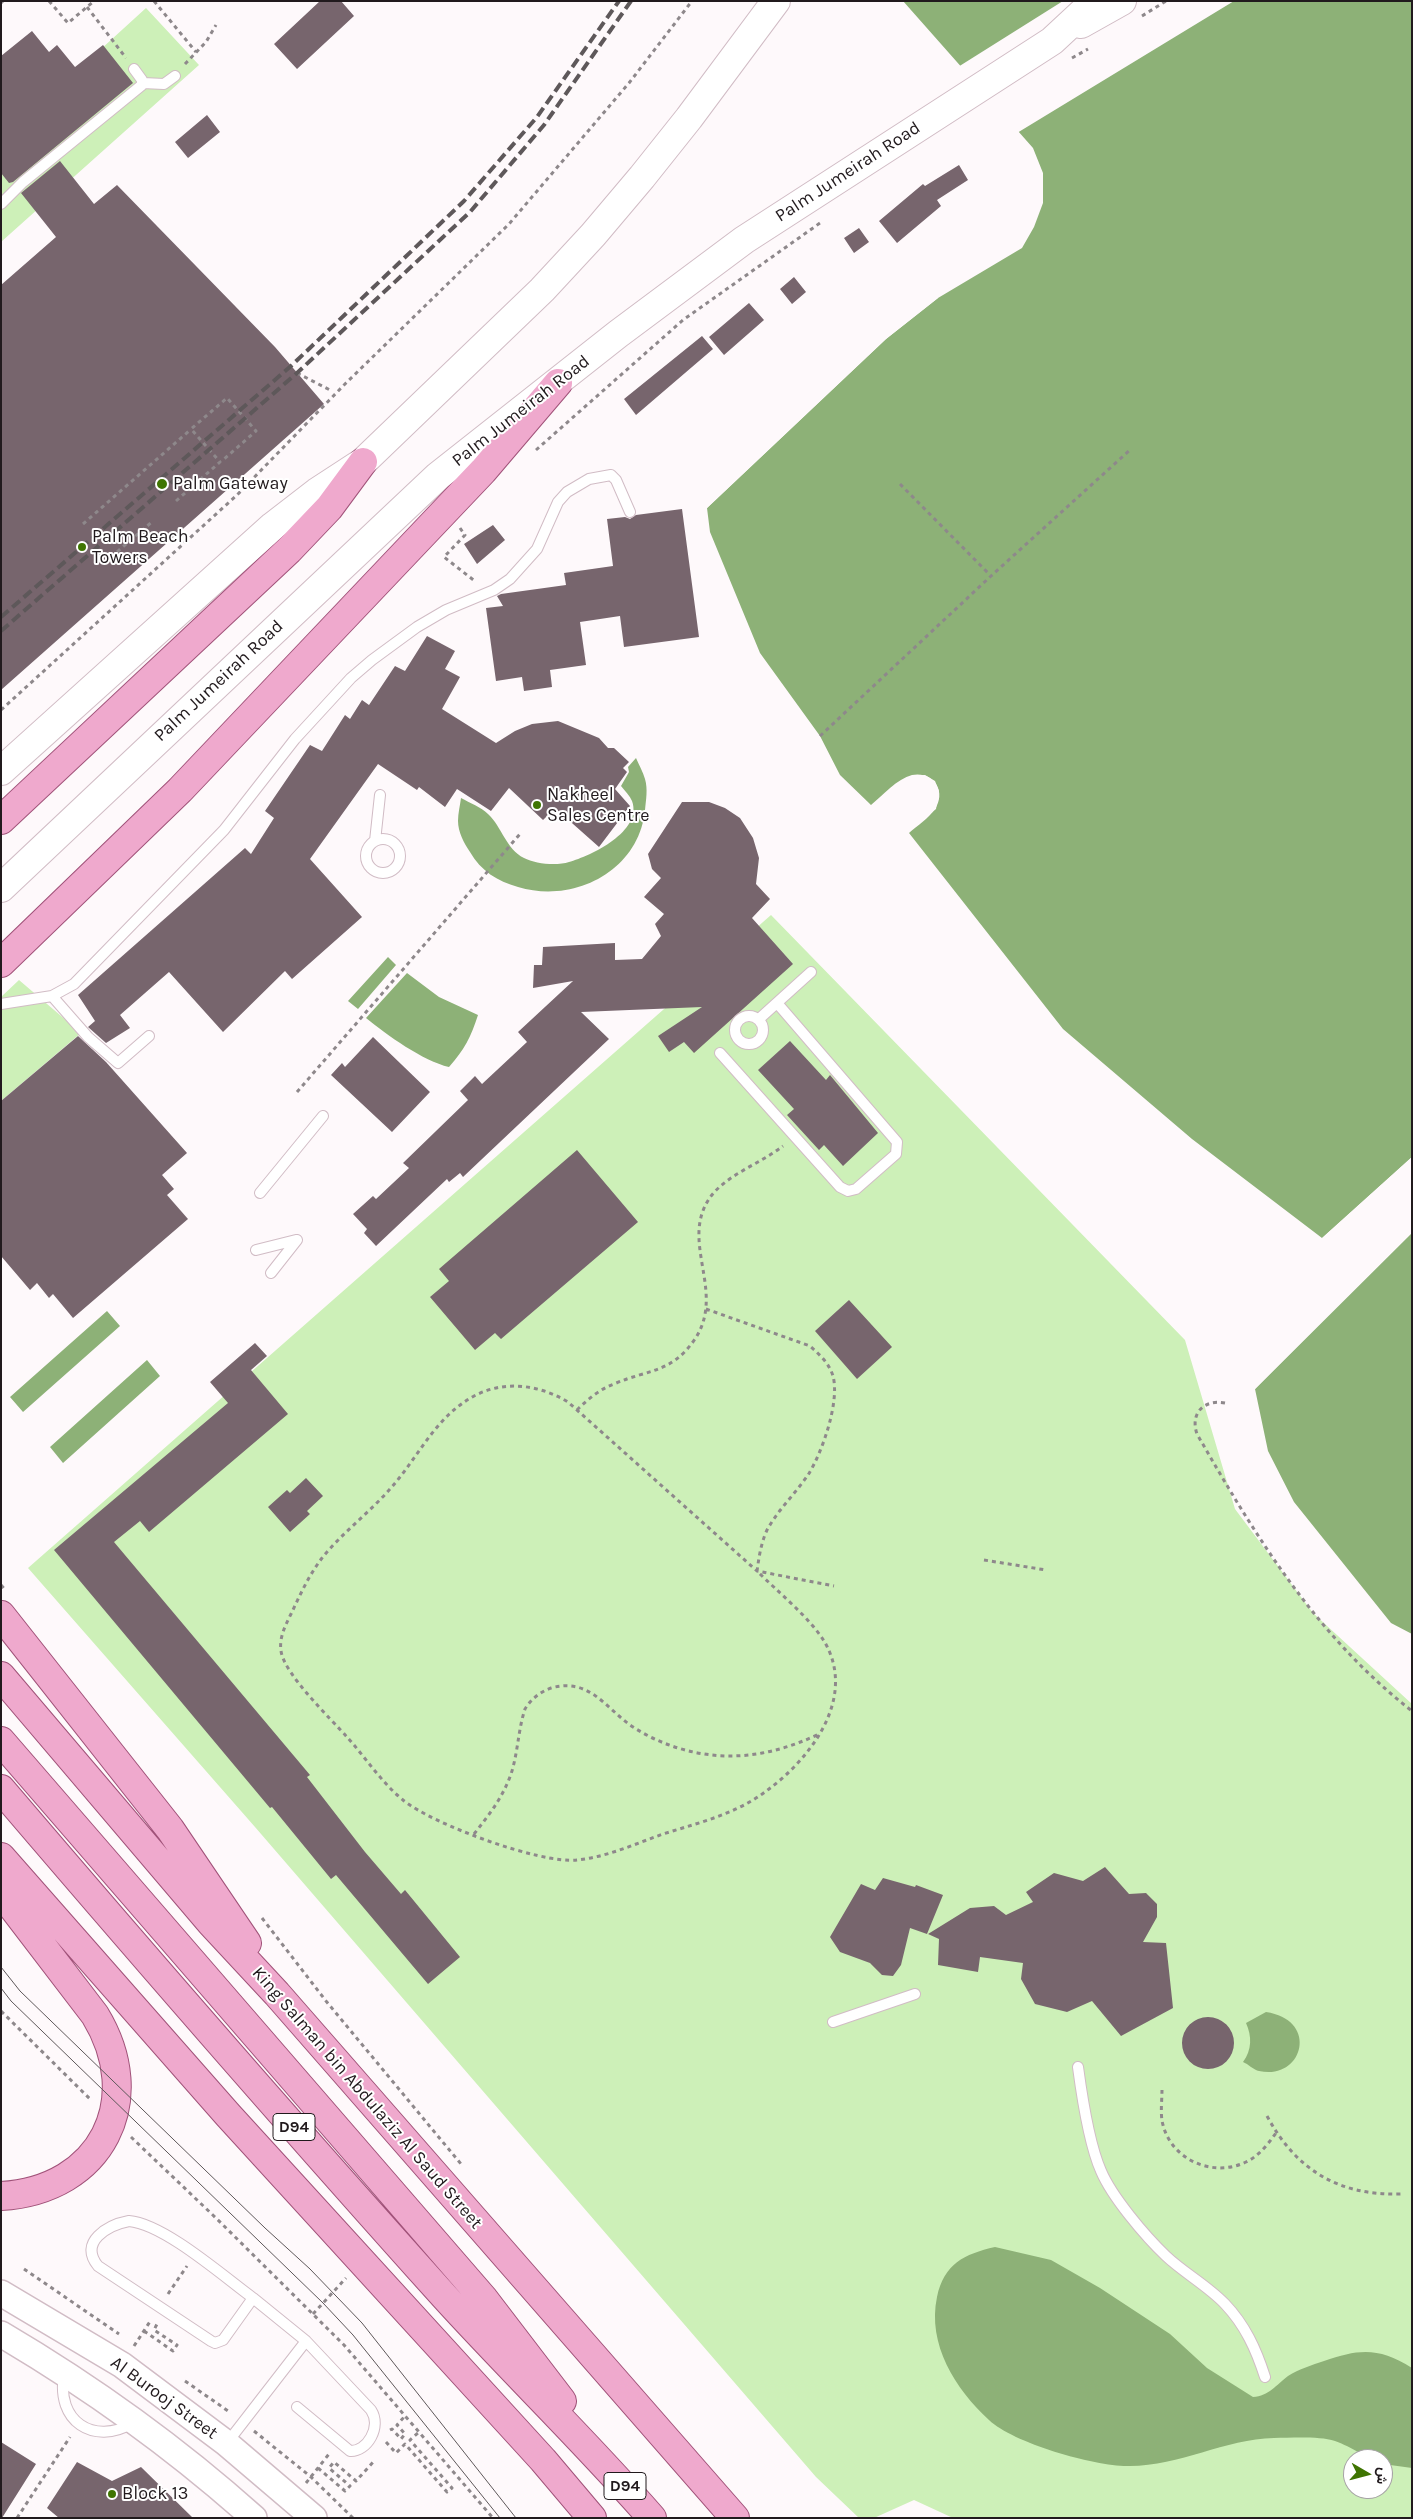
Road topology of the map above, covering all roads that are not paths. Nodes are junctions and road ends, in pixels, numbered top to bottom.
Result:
1 (776, 1) edge
2 (1095, 1) edge
3 (1132, 9) edge
4 (1058, 51) junction
5 (134, 69) road end
6 (175, 76) road end
7 (143, 82) junction
8 (1, 203) edge
9 (558, 384) junction
10 (363, 462) junction
11 (630, 512) dead end
12 (1, 771) edge
13 (380, 795) dead end
14 (1, 820) edge
15 (375, 840) dead end
16 (1, 888) edge
17 (1, 963) edge
18 (811, 972) dead end
19 (52, 996) junction
20 (777, 1003) junction
21 (1, 1004) edge
22 (759, 1019) dead end
23 (149, 1036) dead end
24 (720, 1053) dead end
25 (323, 1116) dead end
26 (260, 1193) dead end
27 (256, 1250) dead end
28 (271, 1273) dead end
29 (4, 1604) edge
30 (1, 1676) edge
31 (1, 1741) edge
32 (1, 1790) edge
33 (1, 1857) edge
34 (1, 1892) edge
35 (277, 1994) junction
36 (915, 1994) dead end
37 (833, 2022) dead end
38 (1078, 2067) dead end
39 (1, 2196) edge
40 (1, 2293) edge
41 (253, 2298) junction
42 (1, 2334) edge
43 (306, 2341) junction
44 (65, 2374) junction
45 (1265, 2377) dead end
46 (297, 2407) dead end
47 (134, 2422) junction
48 (226, 2443) junction
49 (597, 2455) junction
50 (543, 2460) junction
51 (254, 2518) edge
52 (314, 2518) edge
53 (572, 2518) edge
54 (592, 2518) edge
55 (652, 2518) edge
56 (735, 2518) edge

1 - 10 main road
2 - 4 main road, Palm Jumeirah Road
3 - 4 main road
4 - 9 main road, Palm Jumeirah Road
5 - 7 lane
6 - 7 lane
7 - 8 lane
9 - 16 main road, Palm Jumeirah Road
9 - 17 main road
10 - 12 main road
10 - 14 main road
11 - 19 lane
13 - 15 lane
18 - 20 lane
19 - 21 lane
19 - 23 lane
20 - 22 lane
20 - 24 lane
25 - 26 lane
27 - 28 lane
29 - 35 main road
30 - 35 main road, King Salman bin Abdulaziz Al Saud Street
31 - 49 main road
32 - 49 main road, D94
33 - 50 main road
34 - 39 main road
35 - 56 main road, King Salman bin Abdulaziz Al Saud Street
36 - 37 lane
38 - 45 lane
40 - 48 street, Al Burooj Street
41 - 41 lane
41 - 43 lane
42 - 44 street
43 - 46 lane
43 - 48 lane
44 - 47 street
44 - 47 lane
47 - 51 street
48 - 52 street, Al Burooj Street
49 - 55 main road, D94
50 - 53 main road
50 - 54 main road

